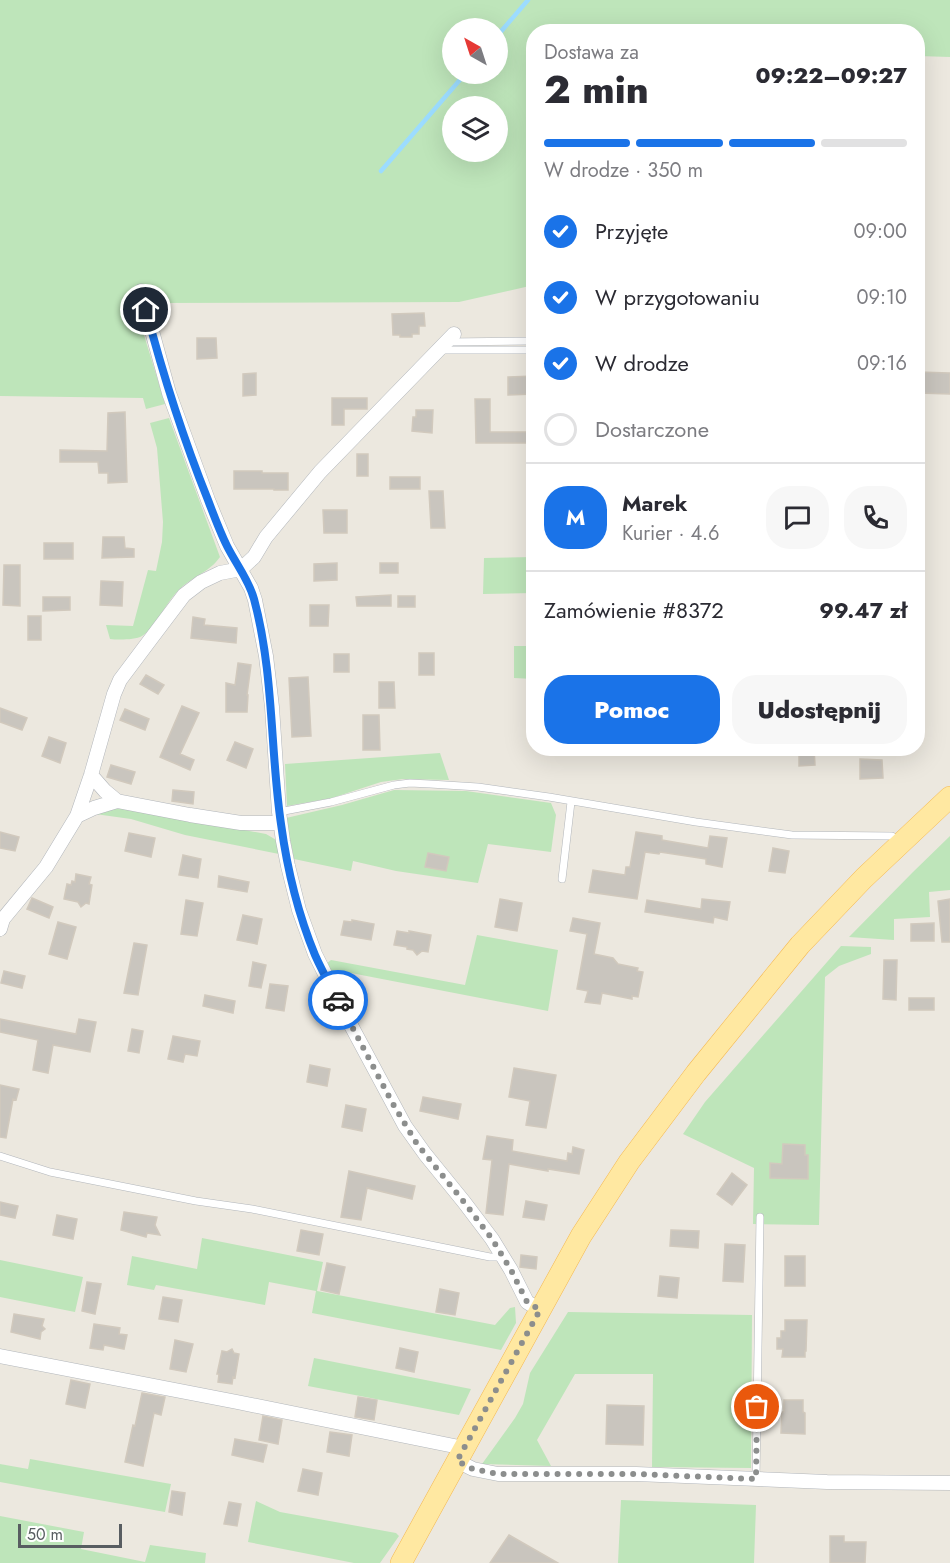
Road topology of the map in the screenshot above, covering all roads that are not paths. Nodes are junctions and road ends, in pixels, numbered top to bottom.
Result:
1 (141, 291) dead end
2 (526, 340) edge
3 (445, 342) junction
4 (526, 349) edge
5 (241, 569) junction
6 (91, 775) junction
7 (950, 797) edge
8 (117, 801) junction
9 (571, 802) junction
10 (78, 816) junction
11 (280, 818) junction
12 (902, 841) junction
13 (562, 879) dead end
14 (0, 929) edge
15 (0, 1156) edge
16 (760, 1217) dead end
17 (503, 1257) junction
18 (540, 1310) junction
19 (0, 1356) edge
20 (460, 1454) junction
21 (756, 1479) junction
22 (950, 1483) edge
23 (401, 1563) edge

1 - 5 street
2 - 3 lane
3 - 4 lane
3 - 5 street
5 - 6 street
5 - 11 street
6 - 8 street
6 - 10 street
7 - 12 main road
8 - 10 street
8 - 11 street
9 - 11 lane
9 - 12 lane
9 - 13 lane
10 - 14 street
11 - 17 street
12 - 18 main road
15 - 17 lane
16 - 21 lane
17 - 18 street
18 - 20 main road
19 - 20 street
20 - 21 street
20 - 23 main road
21 - 22 street

